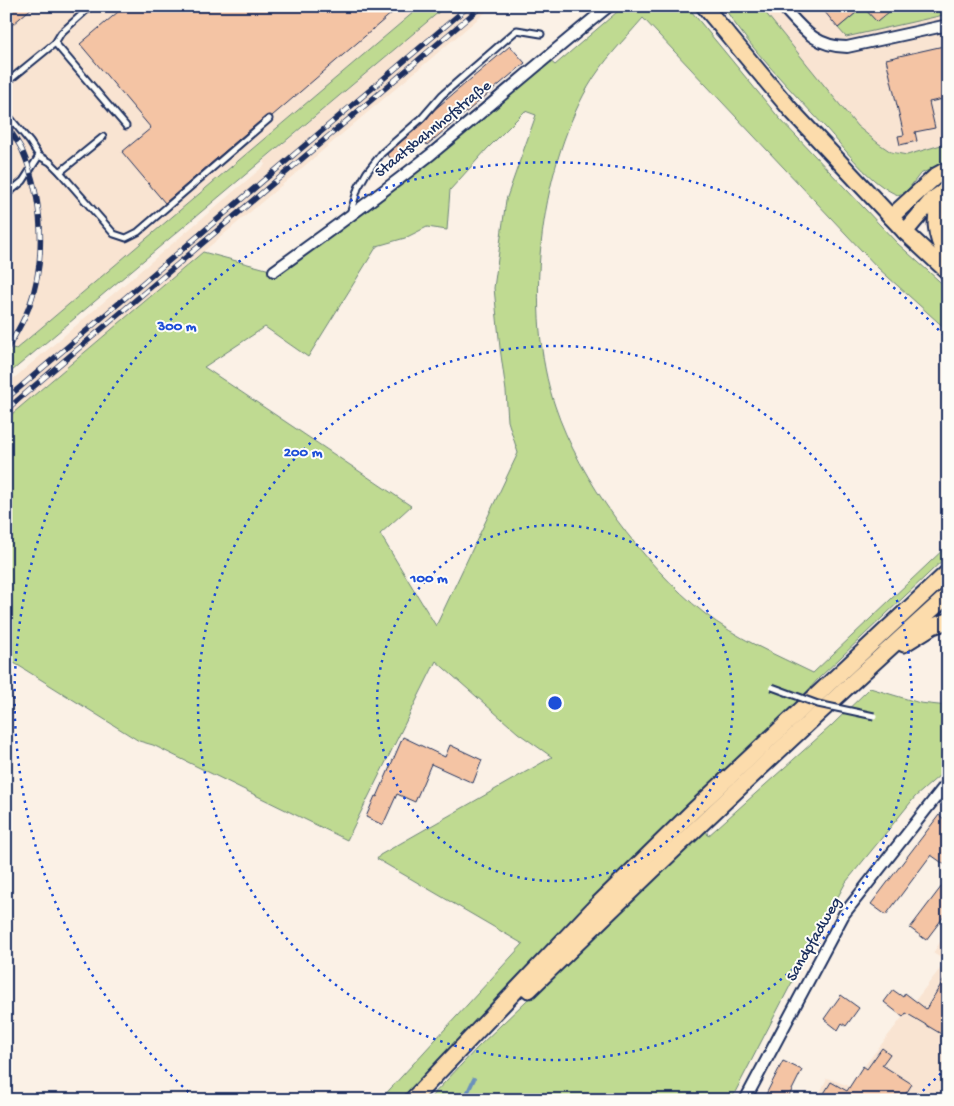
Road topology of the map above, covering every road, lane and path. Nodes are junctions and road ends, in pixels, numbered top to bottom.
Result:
1 (91, 6) edge
2 (609, 6) edge
3 (782, 6) edge
4 (707, 10) edge
5 (948, 25) edge
6 (541, 34) dead end
7 (55, 43) junction
8 (6, 83) edge
9 (6, 113) edge
10 (269, 119) dead end
11 (126, 126) dead end
12 (103, 136) dead end
13 (39, 156) junction
14 (948, 169) edge
15 (60, 172) junction
16 (946, 190) edge
17 (6, 195) edge
18 (350, 217) junction
19 (891, 217) junction
20 (905, 232) junction
21 (948, 260) edge
22 (274, 271) dead end
23 (948, 272) edge
24 (948, 572) edge
25 (948, 595) edge
26 (948, 621) edge
27 (874, 662) junction
28 (772, 687) dead end
29 (874, 716) dead end
30 (948, 784) edge
31 (412, 1100) edge
32 (418, 1100) edge
33 (745, 1100) edge

1 - 7 lane
2 - 18 street, Staatsbahnhofstraße
3 - 5 street
4 - 19 main road
6 - 18 lane
7 - 8 lane
7 - 11 lane
9 - 13 lane
10 - 15 lane
12 - 15 lane
13 - 15 lane
13 - 17 lane
14 - 19 main road
16 - 20 main road
16 - 21 main road
18 - 22 street, Staatsbahnhofstraße
19 - 20 main road
20 - 23 main road
24 - 31 main road
25 - 27 main road
26 - 27 main road
27 - 32 main road
28 - 29 lane, bridge
30 - 33 street, Sandpfadweg

